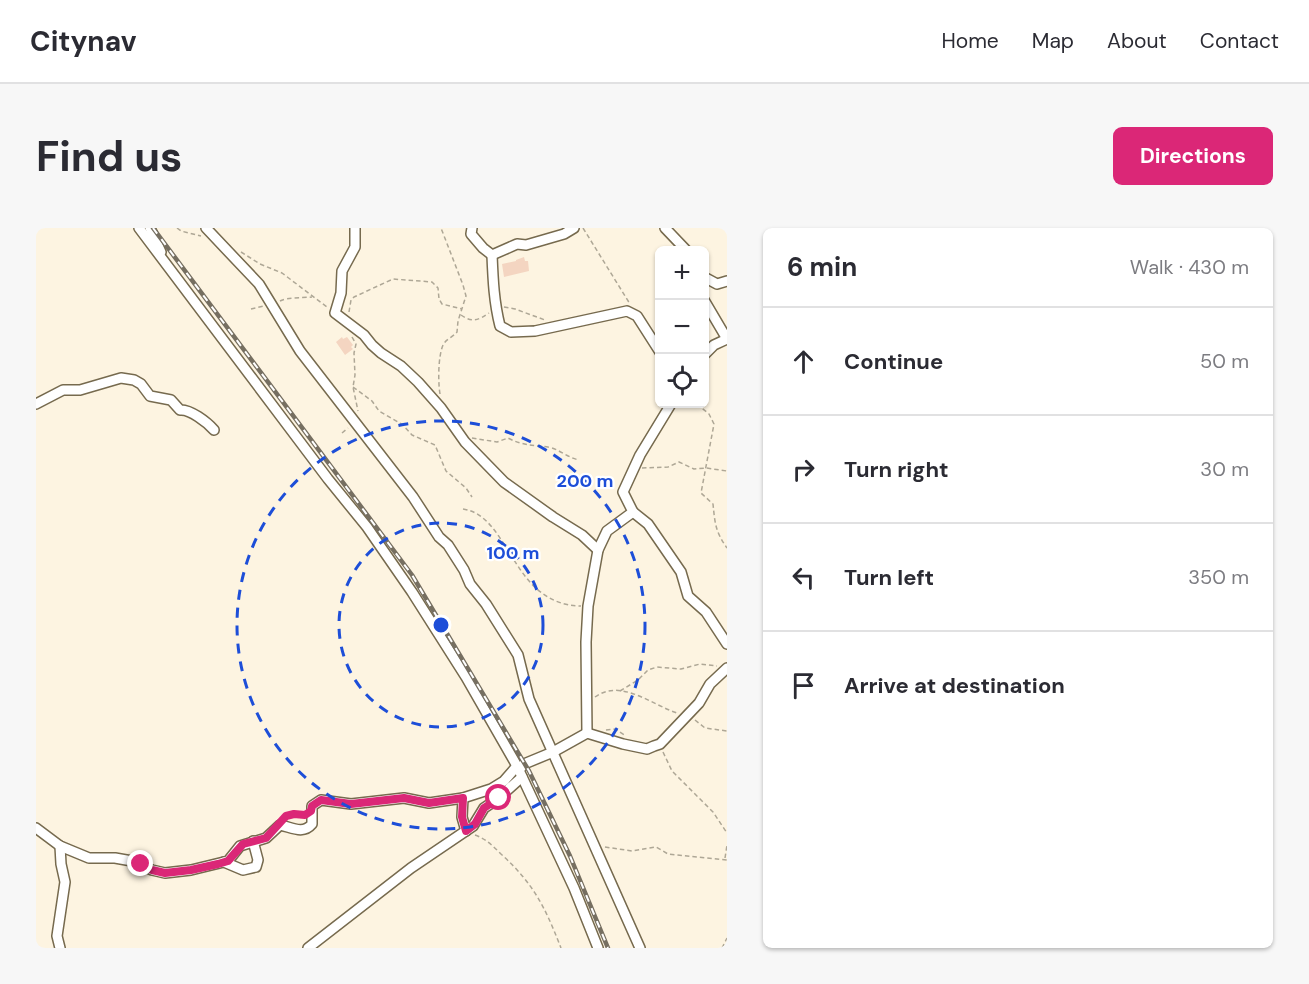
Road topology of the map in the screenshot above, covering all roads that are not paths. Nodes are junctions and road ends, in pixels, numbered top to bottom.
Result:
1 (139, 228) edge
2 (150, 228) edge
3 (355, 228) edge
4 (472, 228) edge
5 (574, 228) edge
6 (665, 228) edge
7 (205, 233) edge
8 (682, 246) edge
9 (492, 255) junction
10 (165, 262) junction
11 (709, 279) edge
12 (727, 281) edge
13 (709, 307) edge
14 (727, 339) edge
15 (655, 344) edge
16 (706, 354) edge
17 (36, 404) edge
18 (669, 408) edge
19 (214, 430) dead end
20 (633, 512) junction
21 (598, 550) junction
22 (727, 645) edge
23 (723, 667) edge
24 (587, 732) junction
25 (553, 752) junction
26 (519, 771) junction
27 (463, 798) junction
28 (36, 828) edge
29 (466, 831) junction
30 (253, 841) junction
31 (60, 846) junction
32 (224, 862) junction
33 (60, 948) edge
34 (308, 948) edge
35 (598, 948) edge
36 (640, 948) edge

1 - 10 street
2 - 10 street
3 - 21 street
4 - 9 street
5 - 9 street
6 - 8 street
7 - 25 street
9 - 15 street
10 - 26 street
11 - 12 street
13 - 14 street
14 - 16 street
17 - 19 street
18 - 20 street
20 - 21 street
20 - 22 street
21 - 24 street
23 - 24 street
24 - 25 street
25 - 26 street
25 - 36 street
26 - 27 street
26 - 29 street
26 - 35 street
27 - 29 street
27 - 30 street
28 - 31 street
29 - 34 street
30 - 32 street
30 - 32 street
31 - 32 street
31 - 33 street

